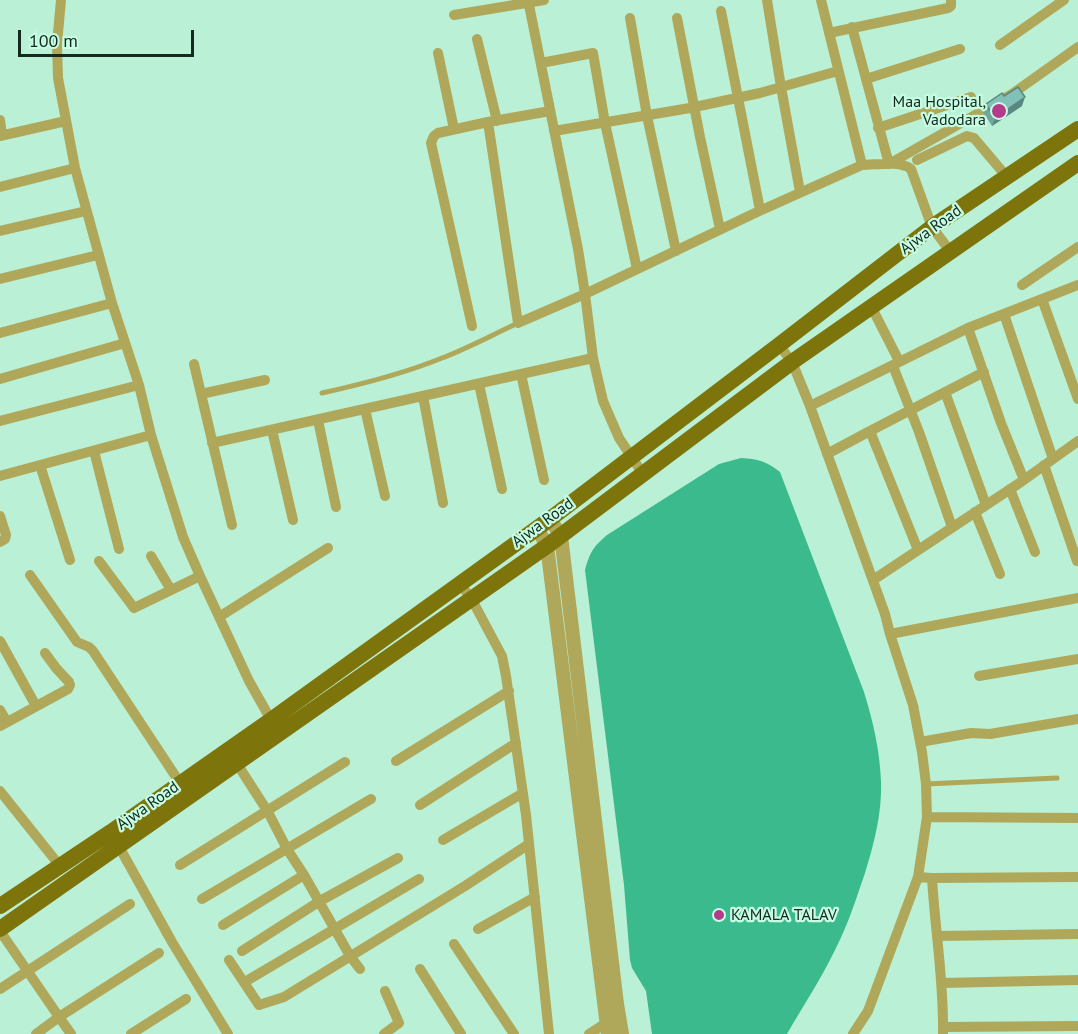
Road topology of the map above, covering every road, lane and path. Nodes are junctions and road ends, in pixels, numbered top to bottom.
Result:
1 (61, 0) edge
2 (544, 0) edge
3 (767, 0) edge
4 (820, 0) edge
5 (951, 0) edge
6 (1064, 0) edge
7 (528, 1) edge
8 (721, 11) dead end
9 (454, 15) dead end
10 (630, 18) dead end
11 (676, 18) dead end
12 (852, 27) junction
13 (829, 33) junction
14 (477, 39) dead end
15 (1000, 45) dead end
16 (1078, 47) edge
17 (960, 49) dead end
18 (438, 53) dead end
19 (541, 63) junction
20 (838, 71) junction
21 (866, 79) junction
22 (781, 87) junction
23 (972, 97) dead end
24 (739, 98) junction
25 (695, 107) junction
26 (550, 111) junction
27 (647, 116) junction
28 (0, 120) edge
29 (66, 121) junction
30 (492, 122) junction
31 (605, 123) junction
32 (878, 128) junction
33 (454, 129) junction
34 (1078, 129) edge
35 (554, 131) junction
36 (1, 136) edge
37 (917, 160) dead end
38 (1078, 162) edge
39 (889, 164) junction
40 (862, 165) junction
41 (75, 168) junction
42 (1007, 177) junction
43 (0, 187) edge
44 (800, 192) junction
45 (760, 210) junction
46 (86, 211) junction
47 (932, 227) junction
48 (720, 229) junction
49 (0, 231) edge
50 (1078, 247) edge
51 (676, 250) junction
52 (950, 251) junction
53 (98, 255) junction
54 (637, 269) junction
55 (0, 279) edge
56 (1022, 285) dead end
57 (1078, 285) edge
58 (585, 294) junction
59 (1042, 299) junction
60 (112, 303) junction
61 (871, 306) junction
62 (1004, 314) junction
63 (518, 323) junction
64 (472, 326) dead end
65 (968, 328) junction
66 (0, 333) edge
67 (125, 343) junction
68 (779, 345) junction
69 (593, 358) junction
70 (792, 362) junction
71 (194, 364) dead end
72 (896, 364) junction
73 (984, 372) junction
74 (521, 374) junction
75 (0, 379) edge
76 (265, 380) dead end
77 (479, 384) junction
78 (139, 385) junction
79 (945, 392) junction
80 (322, 393) dead end
81 (201, 394) junction
82 (423, 396) junction
83 (1078, 399) edge
84 (810, 406) junction
85 (365, 409) junction
86 (911, 409) junction
87 (318, 420) junction
88 (0, 421) edge
89 (272, 430) junction
90 (870, 431) junction
91 (152, 435) junction
92 (1078, 441) edge
93 (212, 443) junction
94 (94, 451) junction
95 (827, 454) junction
96 (631, 457) junction
97 (1048, 462) junction
98 (40, 465) junction
99 (643, 474) junction
100 (0, 476) edge
101 (544, 480) dead end
102 (1024, 480) junction
103 (502, 489) dead end
104 (1010, 489) junction
105 (385, 496) dead end
106 (443, 503) dead end
107 (986, 505) junction
108 (336, 507) dead end
109 (975, 512) junction
110 (0, 516) edge
111 (293, 520) dead end
112 (543, 523) junction
113 (232, 525) dead end
114 (952, 527) junction
115 (554, 541) junction
116 (0, 542) edge
117 (328, 548) dead end
118 (119, 549) dead end
119 (918, 550) junction
120 (1035, 552) dead end
121 (151, 556) dead end
122 (70, 560) dead end
123 (99, 561) dead end
124 (1077, 561) edge
125 (1000, 574) dead end
126 (30, 575) dead end
127 (200, 576) junction
128 (873, 580) junction
129 (460, 584) junction
130 (171, 590) junction
131 (471, 598) junction
132 (1078, 598) edge
133 (219, 617) junction
134 (890, 634) junction
135 (0, 641) edge
136 (45, 652) dead end
137 (1078, 659) edge
138 (979, 676) dead end
139 (508, 691) junction
140 (36, 706) junction
141 (0, 710) edge
142 (1078, 719) edge
143 (271, 720) junction
144 (4, 724) edge
145 (920, 742) junction
146 (516, 743) junction
147 (233, 756) junction
148 (396, 761) dead end
149 (345, 762) dead end
150 (1057, 778) dead end
151 (180, 783) junction
152 (926, 784) junction
153 (0, 791) edge
154 (523, 793) junction
155 (371, 799) dead end
156 (420, 805) dead end
157 (268, 812) junction
158 (927, 817) junction
159 (1078, 819) edge
160 (115, 839) junction
161 (443, 840) dead end
162 (529, 844) junction
163 (287, 849) junction
164 (399, 858) dead end
165 (60, 866) junction
166 (180, 866) dead end
167 (304, 875) junction
168 (918, 877) junction
169 (1078, 877) edge
170 (932, 878) junction
171 (419, 879) dead end
172 (535, 897) junction
173 (202, 899) dead end
174 (320, 901) junction
175 (130, 904) dead end
176 (0, 906) edge
177 (223, 925) dead end
178 (336, 929) junction
179 (478, 929) dead end
180 (0, 930) edge
181 (1078, 934) edge
182 (938, 936) junction
183 (454, 944) dead end
184 (242, 951) dead end
185 (159, 953) dead end
186 (350, 956) junction
187 (229, 960) dead end
188 (360, 969) dead end
189 (420, 969) dead end
190 (28, 971) junction
191 (248, 980) dead end
192 (1078, 980) edge
193 (942, 983) junction
194 (0, 989) edge
195 (385, 991) dead end
196 (186, 999) dead end
197 (619, 1016) junction
198 (59, 1017) junction
199 (1078, 1026) edge
200 (607, 1028) edge
201 (943, 1030) edge
202 (36, 1034) edge
203 (71, 1034) edge
204 (131, 1034) edge
205 (228, 1034) edge
206 (384, 1034) edge
207 (461, 1034) edge
208 (514, 1034) edge
209 (549, 1034) edge
210 (589, 1034) edge
211 (622, 1034) edge
212 (854, 1034) edge

1 - 29 street
2 - 7 street
3 - 22 street
4 - 13 street
5 - 12 street
6 - 15 street
7 - 9 street
7 - 19 street
8 - 24 street
10 - 27 street
11 - 25 street
12 - 13 street
12 - 21 street
13 - 20 street
14 - 30 street
16 - 39 street
17 - 21 street
18 - 33 street
19 - 26 street
19 - 31 street
20 - 22 street
20 - 40 street
21 - 32 street
22 - 24 street
22 - 44 street
23 - 32 street
24 - 25 street
24 - 45 street
25 - 27 street
25 - 48 street
26 - 30 street
26 - 35 street
27 - 31 street
27 - 51 street
28 - 36 street
29 - 36 street
29 - 41 street
30 - 33 street
30 - 63 street
31 - 35 street
31 - 54 street
32 - 39 street
33 - 64 street
34 - 42 main road, Ajwa Road
35 - 58 street
37 - 42 street
38 - 52 main road, Ajwa Road
39 - 40 street
39 - 47 street
40 - 44 street
41 - 43 street
41 - 46 street
42 - 47 main road, Ajwa Road
44 - 45 street
45 - 48 street
46 - 49 street
46 - 53 street
47 - 52 street
47 - 68 main road, Ajwa Road
48 - 51 street
50 - 56 street
51 - 54 street
52 - 61 main road, Ajwa Road
53 - 55 street
53 - 60 street
54 - 58 street
57 - 59 street
58 - 63 street
58 - 69 street
59 - 62 street
59 - 83 street
60 - 66 street
60 - 67 street
61 - 70 main road, Ajwa Road
61 - 72 street
62 - 65 street
62 - 97 street
63 - 80 lane
65 - 72 street
65 - 73 street
67 - 75 street
67 - 78 street
68 - 70 street
68 - 96 main road, Ajwa Road
69 - 74 street
69 - 96 street
70 - 84 street
70 - 99 main road, Ajwa Road
71 - 81 street
72 - 84 street
72 - 86 street
73 - 79 street
73 - 102 street
74 - 77 street
74 - 101 street
76 - 81 street
77 - 82 street
77 - 103 street
78 - 88 street
78 - 91 street
79 - 86 street
79 - 107 street
81 - 93 street
82 - 85 street
82 - 106 street
84 - 95 street
85 - 87 street
85 - 105 street
86 - 90 street
86 - 114 street
87 - 89 street
87 - 108 street
89 - 93 street
89 - 111 street
90 - 95 street
90 - 119 street
91 - 94 street
91 - 127 street
92 - 97 street
93 - 113 street
94 - 98 street
94 - 118 street
95 - 128 street
96 - 99 street
96 - 112 main road, Ajwa Road
97 - 102 street
97 - 124 street
98 - 100 street
98 - 122 street
99 - 115 main road, Ajwa Road
102 - 104 street
104 - 107 street
104 - 120 street
107 - 109 street
109 - 114 street
109 - 125 street
110 - 116 street
112 - 115 street
112 - 129 main road, Ajwa Road
114 - 119 street
115 - 131 main road, Ajwa Road
115 - 197 street
115 - 200 street
117 - 133 street
119 - 128 street
121 - 130 street
123 - 130 street
126 - 151 street
127 - 130 street
127 - 133 street
128 - 134 street
129 - 131 street
129 - 143 main road, Ajwa Road
131 - 139 street
131 - 147 main road, Ajwa Road
132 - 134 street
133 - 143 street
134 - 145 street
135 - 140 street
136 - 140 street
137 - 138 street
139 - 146 street
139 - 148 street
140 - 144 street
141 - 144 street
142 - 145 street
143 - 147 main road, Ajwa Road
145 - 152 street
146 - 154 street
146 - 156 street
147 - 151 main road, Ajwa Road
147 - 157 street
147 - 160 main road, Ajwa Road
149 - 157 street
150 - 152 lane
151 - 160 main road, Ajwa Road
152 - 158 street
153 - 165 street
154 - 161 street
154 - 162 street
155 - 163 street
157 - 163 street
157 - 166 street
158 - 159 street
158 - 168 street
160 - 165 main road, Ajwa Road
160 - 180 main road, Ajwa Road
160 - 205 street
162 - 172 street
162 - 186 street
163 - 167 street
163 - 173 street
164 - 174 street
165 - 176 main road, Ajwa Road
167 - 174 street
167 - 177 street
168 - 170 street
168 - 212 street
169 - 170 street
170 - 182 street
171 - 178 street
172 - 179 street
172 - 209 street
174 - 178 street
174 - 184 street
175 - 190 street
178 - 186 street
178 - 191 street
180 - 190 street
181 - 182 street
182 - 193 street
183 - 208 street
185 - 198 street
186 - 187 street
186 - 188 street
189 - 207 street
190 - 194 street
190 - 198 street
192 - 193 street
193 - 201 street
195 - 206 street
196 - 204 street
197 - 200 street
197 - 211 street
198 - 202 street
198 - 203 street
199 - 201 street
200 - 210 street

